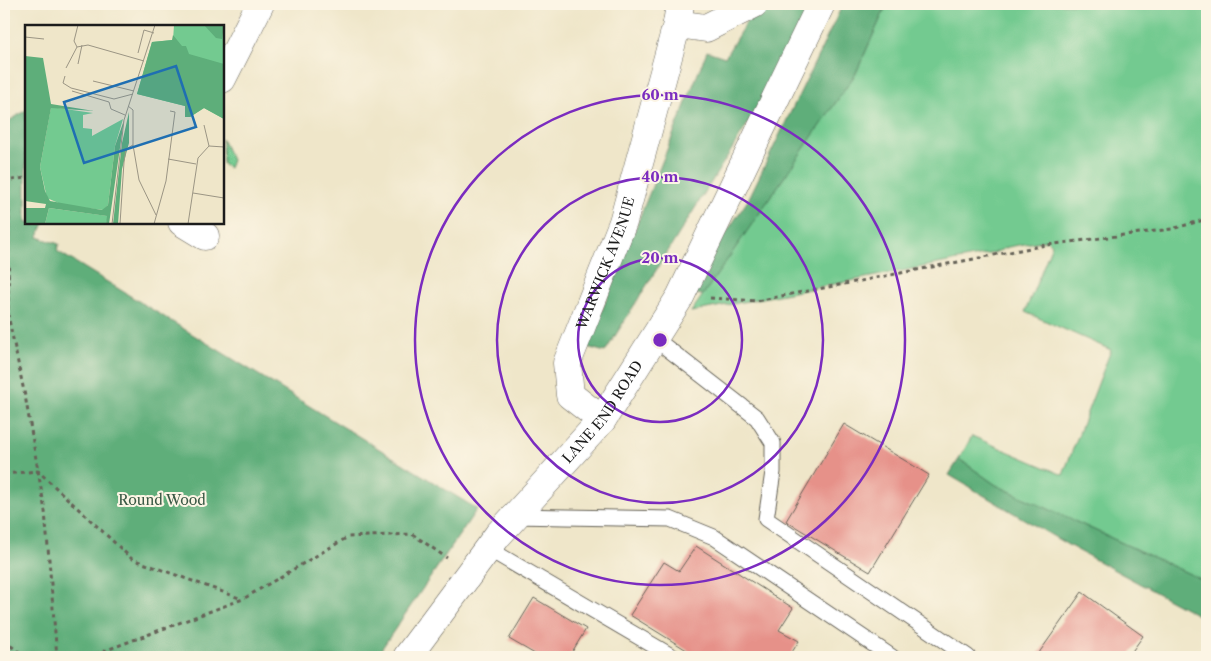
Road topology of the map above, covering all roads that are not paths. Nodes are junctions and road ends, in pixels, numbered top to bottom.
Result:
1 (260, 4) edge
2 (754, 4) edge
3 (821, 4) edge
4 (679, 14) edge
5 (224, 75) edge
6 (654, 338) junction
7 (602, 420) junction
8 (514, 516) junction
9 (487, 548) junction
10 (406, 657) edge
11 (673, 657) edge
12 (892, 657) edge
13 (968, 657) edge

1 - 5 street
2 - 4 street
3 - 6 street, LANE END ROAD
4 - 7 street, WARWICK AVENUE
6 - 7 street, LANE END ROAD
6 - 13 lane
7 - 8 street, LANE END ROAD
8 - 9 street, LANE END ROAD
8 - 12 lane
9 - 10 street, LANE END ROAD
9 - 11 lane

